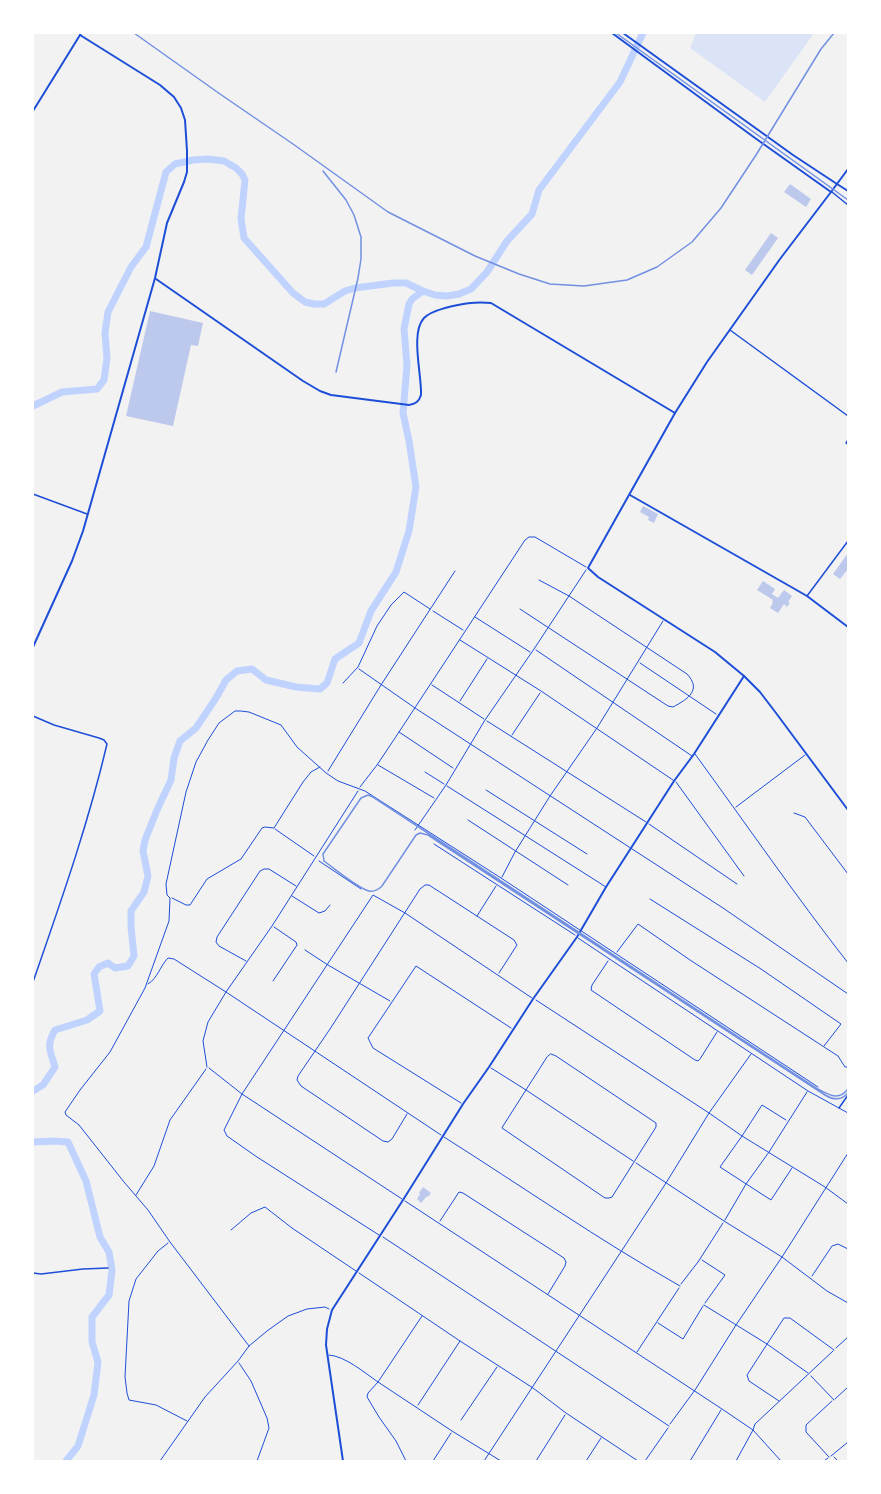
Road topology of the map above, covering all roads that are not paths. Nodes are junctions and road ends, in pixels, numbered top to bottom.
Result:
1 (612, 33) edge
2 (623, 33) edge
3 (81, 34) edge
4 (33, 111) edge
5 (848, 169) edge
6 (837, 184) junction
7 (848, 191) edge
8 (831, 192) junction
9 (848, 205) edge
10 (154, 278) junction
11 (729, 330) junction
12 (675, 413) junction
13 (848, 416) edge
14 (848, 440) edge
15 (848, 444) edge
16 (33, 494) edge
17 (629, 495) junction
18 (88, 514) junction
19 (848, 541) edge
20 (588, 568) junction
21 (455, 572) dead end
22 (539, 580) dead end
23 (569, 596) junction
24 (807, 596) junction
25 (520, 609) dead end
26 (431, 610) junction
27 (474, 616) junction
28 (664, 620) junction
29 (549, 627) junction
30 (848, 627) edge
31 (464, 631) junction
32 (459, 639) junction
33 (33, 647) edge
34 (647, 648) junction
35 (534, 649) junction
36 (532, 653) junction
37 (488, 657) junction
38 (638, 662) junction
39 (359, 669) dead end
40 (516, 675) junction
41 (744, 676) junction
42 (628, 679) junction
43 (343, 683) dead end
44 (430, 684) junction
45 (381, 685) junction
46 (541, 691) junction
47 (688, 696) junction
48 (459, 703) junction
49 (613, 703) junction
50 (415, 708) junction
51 (33, 716) edge
52 (718, 716) junction
53 (485, 720) junction
54 (597, 728) junction
55 (399, 732) junction
56 (511, 736) junction
57 (470, 744) junction
58 (806, 754) junction
59 (693, 755) junction
60 (377, 765) junction
61 (320, 767) junction
62 (455, 770) junction
63 (566, 771) junction
64 (425, 772) dead end
65 (327, 773) junction
66 (674, 781) junction
67 (446, 785) junction
68 (359, 789) junction
69 (486, 790) dead end
70 (550, 796) junction
71 (436, 799) junction
72 (734, 808) junction
73 (848, 810) edge
74 (794, 813) dead end
75 (468, 820) dead end
76 (535, 822) junction
77 (649, 823) junction
78 (418, 826) junction
79 (274, 828) junction
80 (415, 830) dead end
81 (525, 836) junction
82 (434, 844) dead end
83 (632, 849) junction
84 (515, 852) junction
85 (588, 854) dead end
86 (316, 857) junction
87 (848, 874) edge
88 (744, 876) dead end
89 (501, 878) junction
90 (737, 884) dead end
91 (497, 885) junction
92 (568, 885) dead end
93 (297, 886) junction
94 (606, 887) junction
95 (291, 895) junction
96 (170, 898) junction
97 (650, 899) dead end
98 (330, 905) dead end
99 (405, 913) junction
100 (477, 916) junction
101 (272, 926) junction
102 (580, 930) junction
103 (577, 937) junction
104 (305, 950) dead end
105 (616, 954) junction
106 (610, 959) junction
107 (248, 962) junction
108 (848, 963) edge
109 (328, 965) junction
110 (498, 975) junction
111 (273, 981) dead end
112 (33, 982) edge
113 (360, 983) junction
114 (147, 985) junction
115 (226, 992) junction
116 (848, 994) edge
117 (533, 999) junction
118 (392, 1002) junction
119 (513, 1029) junction
120 (718, 1030) junction
121 (284, 1031) junction
122 (824, 1046) junction
123 (315, 1052) junction
124 (753, 1052) junction
125 (207, 1067) junction
126 (489, 1067) junction
127 (848, 1067) edge
128 (818, 1087) dead end
129 (526, 1090) junction
130 (808, 1091) junction
131 (242, 1094) junction
132 (848, 1095) edge
133 (463, 1104) junction
134 (839, 1108) junction
135 (408, 1112) junction
136 (709, 1113) junction
137 (848, 1113) edge
138 (788, 1122) junction
139 (442, 1136) junction
140 (742, 1136) junction
141 (769, 1152) junction
142 (848, 1153) edge
143 (634, 1162) junction
144 (793, 1168) junction
145 (666, 1183) junction
146 (746, 1184) junction
147 (825, 1187) junction
148 (136, 1196) junction
149 (403, 1200) junction
150 (848, 1204) edge
151 (724, 1221) junction
152 (439, 1223) junction
153 (231, 1230) dead end
154 (380, 1235) junction
155 (170, 1242) junction
156 (848, 1249) edge
157 (620, 1251) junction
158 (782, 1257) junction
159 (700, 1258) junction
160 (108, 1268) dead end
161 (357, 1272) junction
162 (33, 1273) edge
163 (811, 1278) junction
164 (680, 1286) junction
165 (548, 1294) junction
166 (848, 1303) edge
167 (704, 1305) junction
168 (332, 1310) junction
169 (423, 1315) junction
170 (581, 1315) junction
171 (657, 1322) junction
172 (736, 1325) junction
173 (848, 1337) edge
174 (460, 1341) junction
175 (767, 1344) junction
176 (249, 1346) junction
177 (834, 1350) junction
178 (555, 1351) junction
179 (637, 1352) junction
180 (327, 1355) junction
181 (238, 1361) junction
182 (498, 1365) junction
183 (809, 1374) junction
184 (378, 1382) junction
185 (533, 1388) junction
186 (848, 1388) edge
187 (695, 1390) junction
188 (834, 1400) junction
189 (779, 1401) junction
190 (417, 1407) junction
191 (722, 1408) junction
192 (567, 1413) junction
193 (460, 1420) dead end
194 (188, 1422) junction
195 (669, 1426) junction
196 (753, 1430) junction
197 (452, 1431) junction
198 (603, 1436) junction
199 (848, 1442) edge
200 (489, 1453) junction
201 (833, 1455) junction
202 (829, 1457) junction
203 (160, 1461) edge
204 (257, 1461) edge
205 (343, 1461) edge
206 (406, 1461) edge
207 (433, 1461) edge
208 (484, 1461) edge
209 (501, 1461) edge
210 (536, 1461) edge
211 (586, 1461) edge
212 (638, 1461) edge
213 (645, 1461) edge
214 (690, 1461) edge
215 (736, 1461) edge
216 (782, 1461) edge
217 (825, 1461) edge
218 (838, 1461) edge

1 - 8 main road
2 - 6 main road
3 - 4 main road
3 - 10 main road
5 - 6 main road
6 - 7 main road
6 - 8 main road
8 - 9 street
8 - 11 main road
10 - 12 main road
10 - 18 main road
11 - 12 main road
11 - 13 street
12 - 17 main road
14 - 15 street
16 - 18 street
17 - 20 main road
17 - 24 main road
18 - 33 main road
19 - 24 street
20 - 23 lane
20 - 27 lane
20 - 28 main road
21 - 26 lane
22 - 23 lane
23 - 29 lane
23 - 34 lane
24 - 30 main road
25 - 29 lane
26 - 31 lane
26 - 43 lane
26 - 45 lane
27 - 31 lane
27 - 36 lane
28 - 34 lane
28 - 41 main road
29 - 35 lane
29 - 42 lane
31 - 32 lane
32 - 37 lane
32 - 44 lane
34 - 38 lane
34 - 47 lane
35 - 36 lane
35 - 49 lane
36 - 40 lane
37 - 40 lane
37 - 48 lane
38 - 42 lane
38 - 47 lane
39 - 45 lane
40 - 46 lane
40 - 53 lane
41 - 52 main road
41 - 58 main road
42 - 47 lane
42 - 49 lane
44 - 48 lane
44 - 50 lane
45 - 50 lane
45 - 65 lane
46 - 54 lane
46 - 56 lane
47 - 52 lane
48 - 53 lane
49 - 54 lane
49 - 59 lane
50 - 55 lane
50 - 57 lane
51 - 112 street
52 - 59 main road
53 - 56 lane
53 - 57 lane
54 - 63 lane
54 - 66 lane
55 - 60 lane
55 - 62 lane
56 - 63 lane
57 - 62 lane
57 - 70 lane
58 - 72 lane
58 - 73 main road
59 - 66 main road
59 - 72 lane
60 - 68 lane
60 - 71 lane
61 - 65 lane
61 - 79 lane
61 - 96 lane
62 - 67 lane
63 - 70 lane
63 - 77 lane
64 - 67 lane
65 - 68 lane
66 - 77 main road
66 - 88 lane
67 - 71 lane
67 - 81 lane
68 - 78 lane
68 - 86 lane
69 - 76 lane
70 - 76 lane
70 - 83 lane
71 - 78 lane
72 - 108 lane
74 - 87 lane
75 - 84 lane
76 - 81 lane
76 - 85 lane
77 - 83 main road
77 - 90 lane
78 - 80 lane
78 - 89 lane
79 - 86 lane
79 - 96 lane
81 - 84 lane
81 - 94 lane
82 - 91 lane
83 - 94 main road
83 - 116 lane
84 - 89 lane
84 - 92 lane
86 - 93 lane
89 - 102 lane
91 - 100 lane
91 - 103 lane
93 - 95 lane
93 - 107 lane
94 - 102 main road
95 - 98 lane
95 - 101 lane
96 - 114 lane
97 - 122 lane
99 - 100 lane
99 - 109 lane
99 - 110 lane
99 - 113 lane
100 - 110 lane
101 - 107 lane
101 - 111 lane
102 - 103 main road
102 - 105 lane
103 - 106 lane
103 - 117 main road
104 - 109 lane
105 - 122 lane
105 - 128 lane
106 - 120 lane
106 - 120 lane
107 - 115 lane
109 - 113 lane
109 - 121 lane
110 - 117 lane
113 - 118 lane
113 - 123 lane
114 - 115 lane
114 - 148 lane
115 - 121 lane
115 - 125 lane
117 - 119 main road
117 - 136 lane
118 - 119 lane
118 - 133 lane
119 - 126 main road
120 - 124 lane
121 - 123 lane
121 - 131 lane
122 - 127 lane
123 - 135 lane
123 - 135 lane
124 - 130 lane
124 - 136 lane
125 - 131 lane
125 - 148 lane
126 - 129 lane
126 - 133 main road
129 - 143 lane
129 - 143 lane
129 - 143 lane
130 - 134 lane
130 - 138 lane
131 - 149 lane
131 - 154 lane
132 - 134 street
133 - 139 main road
134 - 137 lane
135 - 139 lane
136 - 140 lane
136 - 145 lane
138 - 140 lane
138 - 141 lane
139 - 149 main road
139 - 157 lane
140 - 141 lane
140 - 146 lane
141 - 144 lane
141 - 146 lane
142 - 147 lane
143 - 145 lane
144 - 146 lane
144 - 147 lane
145 - 151 lane
145 - 157 lane
146 - 151 lane
147 - 150 lane
147 - 158 lane
148 - 155 lane
149 - 152 lane
149 - 154 main road
151 - 158 lane
151 - 159 lane
152 - 165 lane
152 - 165 lane
153 - 161 lane
154 - 161 main road
154 - 178 lane
155 - 176 lane
155 - 194 lane
156 - 163 lane
157 - 164 lane
157 - 170 lane
158 - 163 lane
158 - 172 lane
159 - 164 lane
159 - 167 lane
160 - 162 street
161 - 168 main road
161 - 169 lane
163 - 166 lane
164 - 171 lane
165 - 170 lane
167 - 171 lane
167 - 172 lane
168 - 176 lane
168 - 180 main road
169 - 174 lane
169 - 184 lane
170 - 178 lane
170 - 179 lane
171 - 179 lane
172 - 175 lane
172 - 187 lane
173 - 177 lane
174 - 182 lane
174 - 190 lane
175 - 177 lane
175 - 183 lane
175 - 189 lane
176 - 181 lane
177 - 183 lane
178 - 185 lane
178 - 195 lane
179 - 187 lane
180 - 184 lane
180 - 205 main road
181 - 194 lane
181 - 204 lane
182 - 185 lane
182 - 193 lane
183 - 188 lane
183 - 189 lane
184 - 190 lane
184 - 206 lane
185 - 192 lane
185 - 200 lane
186 - 188 lane
187 - 191 lane
187 - 195 lane
188 - 202 lane
189 - 196 lane
190 - 197 lane
191 - 196 lane
191 - 214 lane
192 - 198 lane
192 - 210 lane
194 - 203 lane
195 - 213 lane
196 - 215 lane
196 - 216 lane
197 - 200 lane
197 - 207 lane
198 - 211 lane
198 - 212 lane
199 - 201 lane
200 - 208 lane
200 - 209 lane
201 - 202 lane
201 - 218 lane
202 - 217 lane

